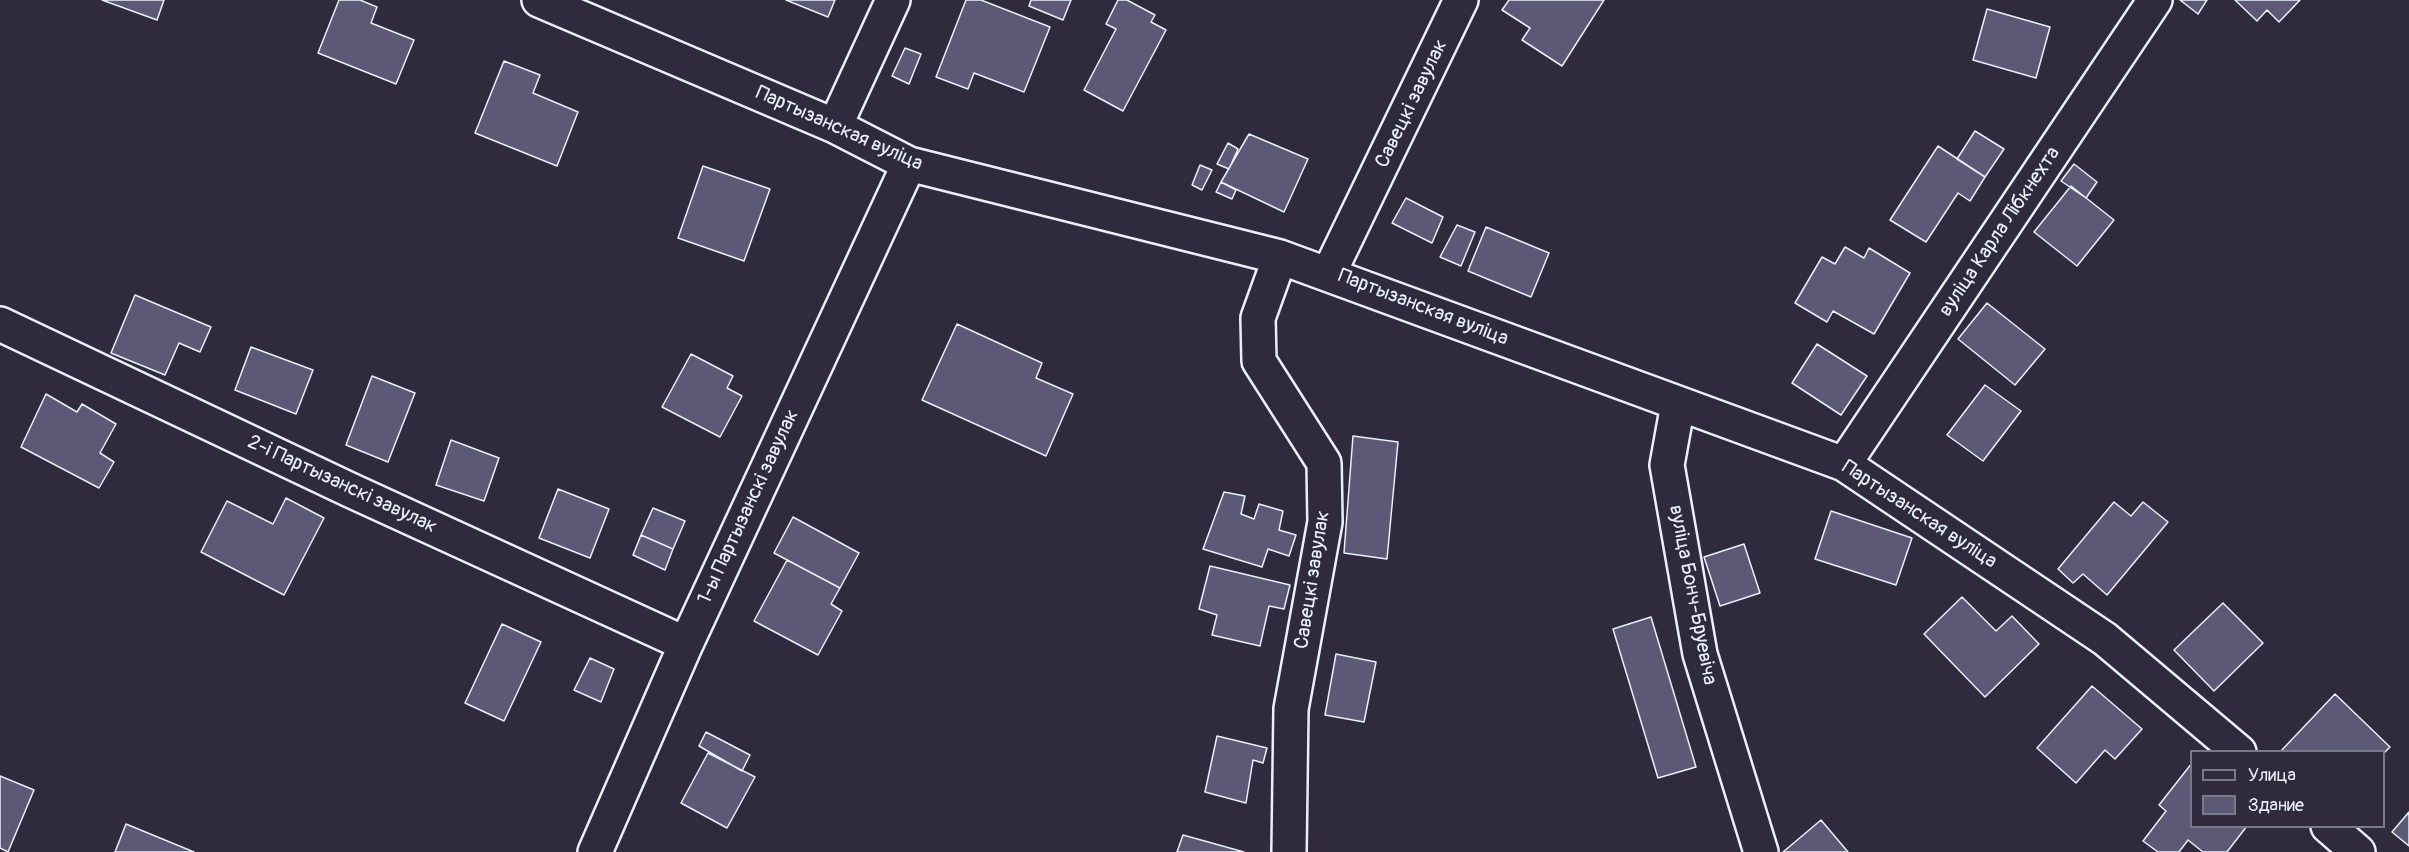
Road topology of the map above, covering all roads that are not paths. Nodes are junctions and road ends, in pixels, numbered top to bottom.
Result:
1 (539, 0) edge
2 (893, 0) edge
3 (1461, 0) edge
4 (2155, 0) edge
5 (835, 126) junction
6 (909, 164) junction
7 (1280, 257) junction
8 (1329, 273) junction
9 (0, 324) edge
10 (1678, 404) junction
11 (1844, 464) junction
12 (686, 644) junction
13 (2237, 750) edge
14 (2330, 828) edge
15 (595, 852) edge
16 (1289, 852) edge
17 (1761, 852) edge
18 (2358, 852) edge

1 - 5 street, Партызанская вуліца
2 - 5 street
3 - 8 street, Савецкі завулак
4 - 11 street, вуліца Карла Лібкнехта
5 - 6 street, Партызанская вуліца
6 - 7 street, Партызанская вуліца
6 - 12 street, 1-ы Партызанскі завулак
7 - 8 street, Партызанская вуліца
7 - 16 street, Савецкі завулак
8 - 10 street, Партызанская вуліца
9 - 12 street, 2-і Партызанскі завулак
10 - 11 street, Партызанская вуліца
10 - 17 street, вуліца Бонч-Бруевіча
11 - 13 street, Партызанская вуліца
12 - 15 street, 1-ы Партызанскі завулак
14 - 18 street

